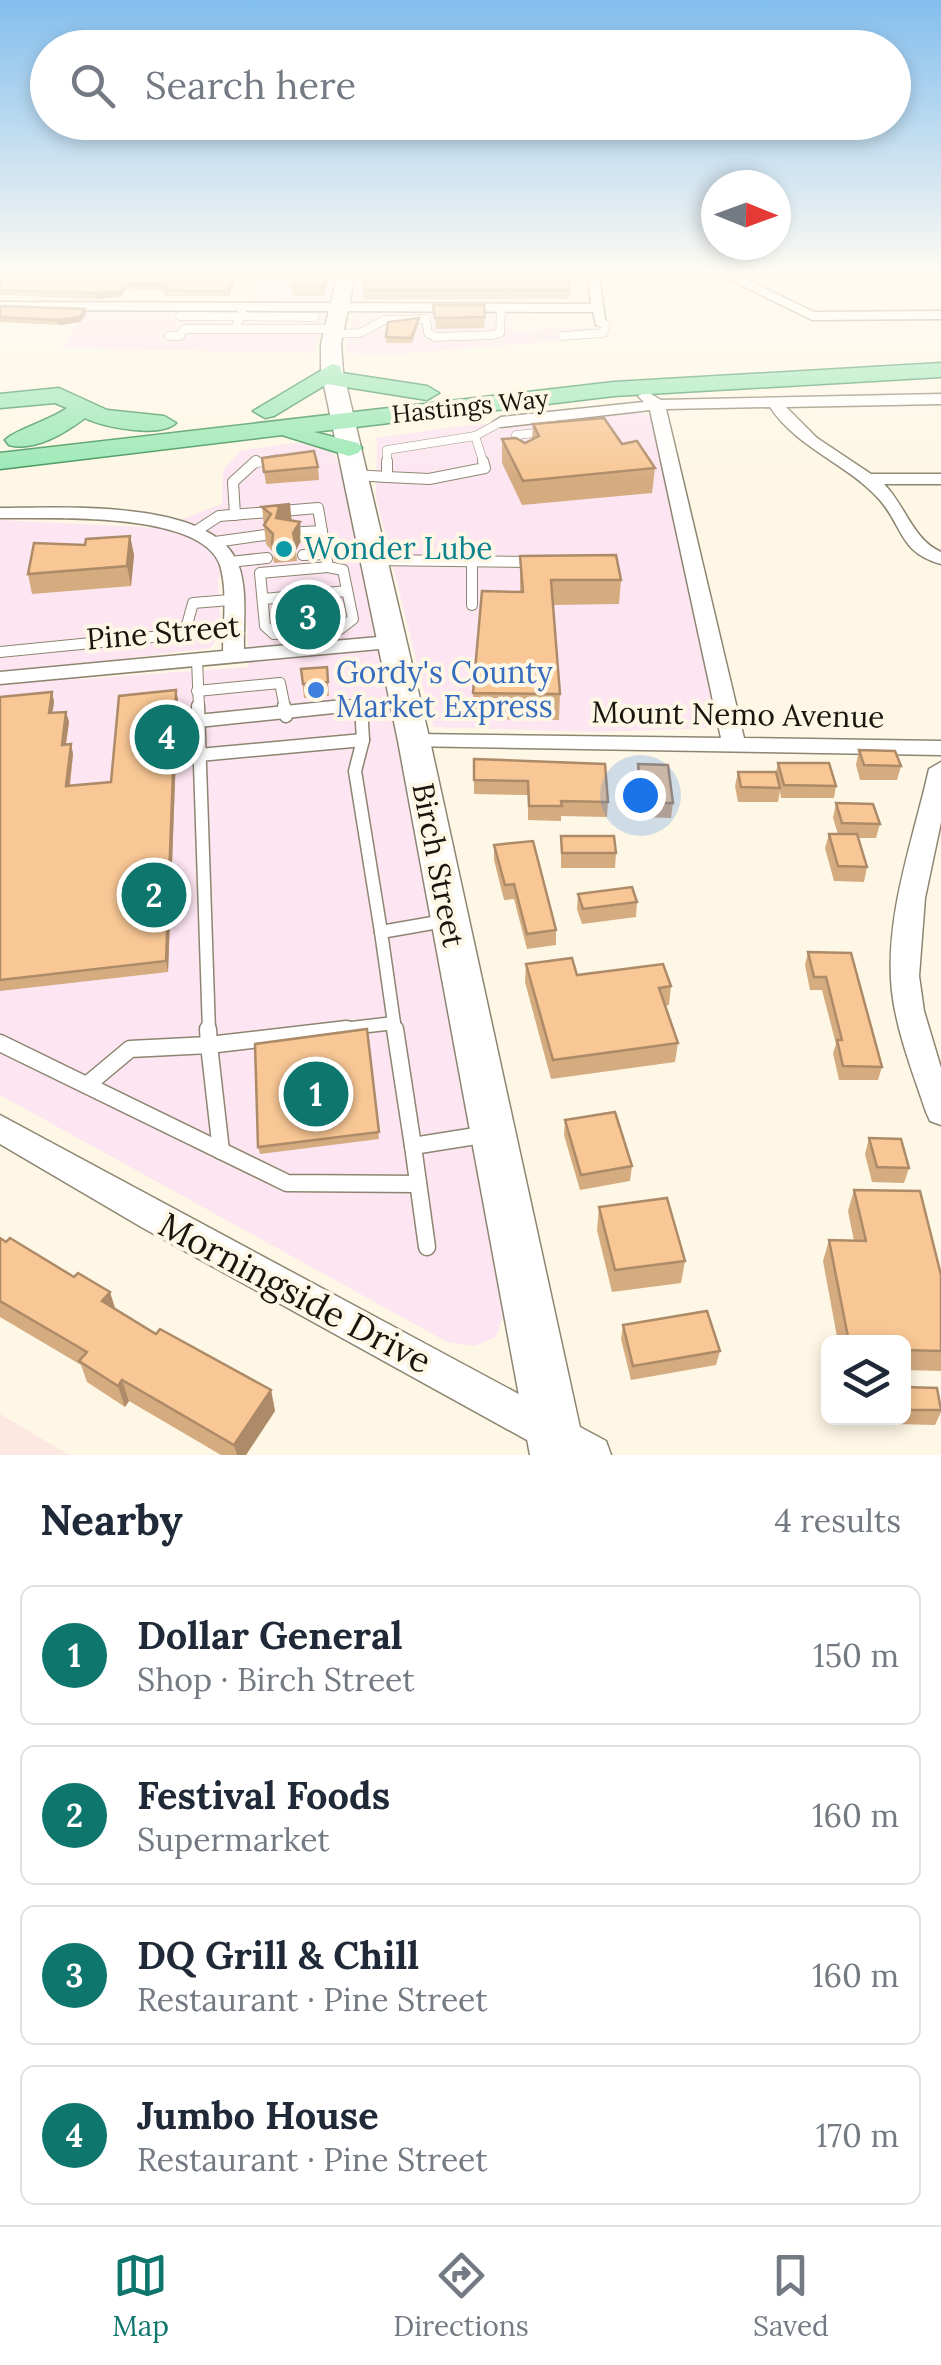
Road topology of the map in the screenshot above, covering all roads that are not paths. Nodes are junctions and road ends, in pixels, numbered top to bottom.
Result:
1 (334, 344) edge
2 (941, 356) edge
3 (941, 370) edge
4 (674, 384) junction
5 (614, 389) junction
6 (337, 393) junction
7 (941, 399) edge
8 (0, 400) edge
9 (774, 401) junction
10 (78, 404) junction
11 (657, 405) junction
12 (406, 413) junction
13 (164, 423) junction
14 (513, 426) junction
15 (243, 431) junction
16 (554, 431) edge
17 (475, 436) junction
18 (9, 442) edge
19 (286, 458) edge
20 (351, 458) junction
21 (523, 459) edge
22 (0, 461) edge
23 (469, 470) junction
24 (442, 471) dead end
25 (423, 473) dead end
26 (387, 477) junction
27 (865, 479) junction
28 (941, 479) edge
29 (0, 513) edge
30 (235, 515) junction
31 (196, 531) junction
32 (322, 531) junction
33 (286, 534) edge
34 (265, 535) edge
35 (250, 536) junction
36 (215, 542) junction
37 (326, 554) junction
38 (303, 555) dead end
39 (262, 558) junction
40 (941, 558) edge
41 (373, 560) junction
42 (472, 561) junction
43 (228, 562) junction
44 (546, 562) edge
45 (328, 567) junction
46 (260, 573) junction
47 (347, 591) junction
48 (264, 594) junction
49 (230, 596) junction
50 (472, 605) dead end
51 (390, 642) junction
52 (0, 652) edge
53 (234, 656) junction
54 (197, 660) junction
55 (0, 678) edge
56 (197, 690) junction
57 (285, 714) junction
58 (198, 721) junction
59 (336, 727) dead end
60 (311, 729) dead end
61 (289, 732) dead end
62 (270, 734) dead end
63 (363, 740) junction
64 (414, 741) junction
65 (338, 742) junction
66 (314, 744) junction
67 (734, 745) junction
68 (293, 746) junction
69 (273, 748) junction
70 (941, 748) edge
71 (199, 755) junction
72 (941, 769) edge
73 (448, 921) junction
74 (381, 932) junction
75 (394, 1024) junction
76 (0, 1043) edge
77 (209, 1045) junction
78 (87, 1085) junction
79 (941, 1112) edge
80 (0, 1128) edge
81 (490, 1134) junction
82 (413, 1146) junction
83 (221, 1150) junction
84 (418, 1184) junction
85 (428, 1247) dead end
86 (568, 1448) edge

1 - 6 main road, Birch Street
2 - 6 main road, Hastings Way
3 - 4 main road, Hastings Way
4 - 5 main road, Hastings Way
4 - 11 street
5 - 11 street
5 - 12 main road, Hastings Way
6 - 12 main road, Hastings Way
6 - 13 main road, Hastings Way
6 - 15 main road, Hastings Way
6 - 20 main road, Birch Street
7 - 9 street
8 - 10 main road
9 - 11 street
9 - 27 street
10 - 13 main road
10 - 18 main road
11 - 14 street
11 - 67 street
12 - 20 main road
13 - 18 main road, Hastings Way
14 - 16 lane
14 - 17 lane
14 - 21 lane
15 - 20 main road
15 - 22 main road, Hastings Way
17 - 23 lane
17 - 26 lane
19 - 30 lane
20 - 26 lane
20 - 41 main road, Birch Street
23 - 24 lane
23 - 26 lane
25 - 26 lane
27 - 28 street
27 - 40 street
29 - 31 street
30 - 31 lane
30 - 32 lane
31 - 36 street
32 - 33 lane
32 - 37 lane
34 - 35 lane
35 - 36 lane
35 - 39 lane
36 - 43 street
37 - 38 lane
37 - 45 lane
39 - 43 lane
39 - 46 lane
41 - 42 lane
41 - 51 main road, Birch Street
42 - 44 lane
42 - 50 lane
43 - 49 street
45 - 46 lane
45 - 47 lane
46 - 48 lane
47 - 48 lane
47 - 48 lane
48 - 49 lane
49 - 52 lane
49 - 53 street
51 - 53 street, Pine Street
51 - 64 main road, Birch Street
53 - 54 street, Pine Street
54 - 55 street, Pine Street
54 - 56 lane
56 - 57 lane
56 - 58 lane
57 - 58 lane
57 - 63 lane
58 - 71 lane
59 - 65 lane
60 - 66 lane
61 - 68 lane
62 - 69 lane
63 - 65 lane
63 - 74 lane
64 - 67 street, Mount Nemo Avenue
64 - 73 main road, Birch Street
65 - 66 lane
66 - 68 lane
67 - 70 street, Mount Nemo Avenue
68 - 69 lane
69 - 71 lane
71 - 77 lane
72 - 79 street
73 - 74 lane
73 - 81 main road, Birch Street
74 - 75 lane
75 - 77 lane
75 - 82 lane
76 - 78 lane
77 - 78 lane
77 - 83 lane
78 - 83 lane
80 - 86 street, Morningside Drive
81 - 82 lane
81 - 86 main road, Birch Street
82 - 84 lane
83 - 84 lane
84 - 85 lane

